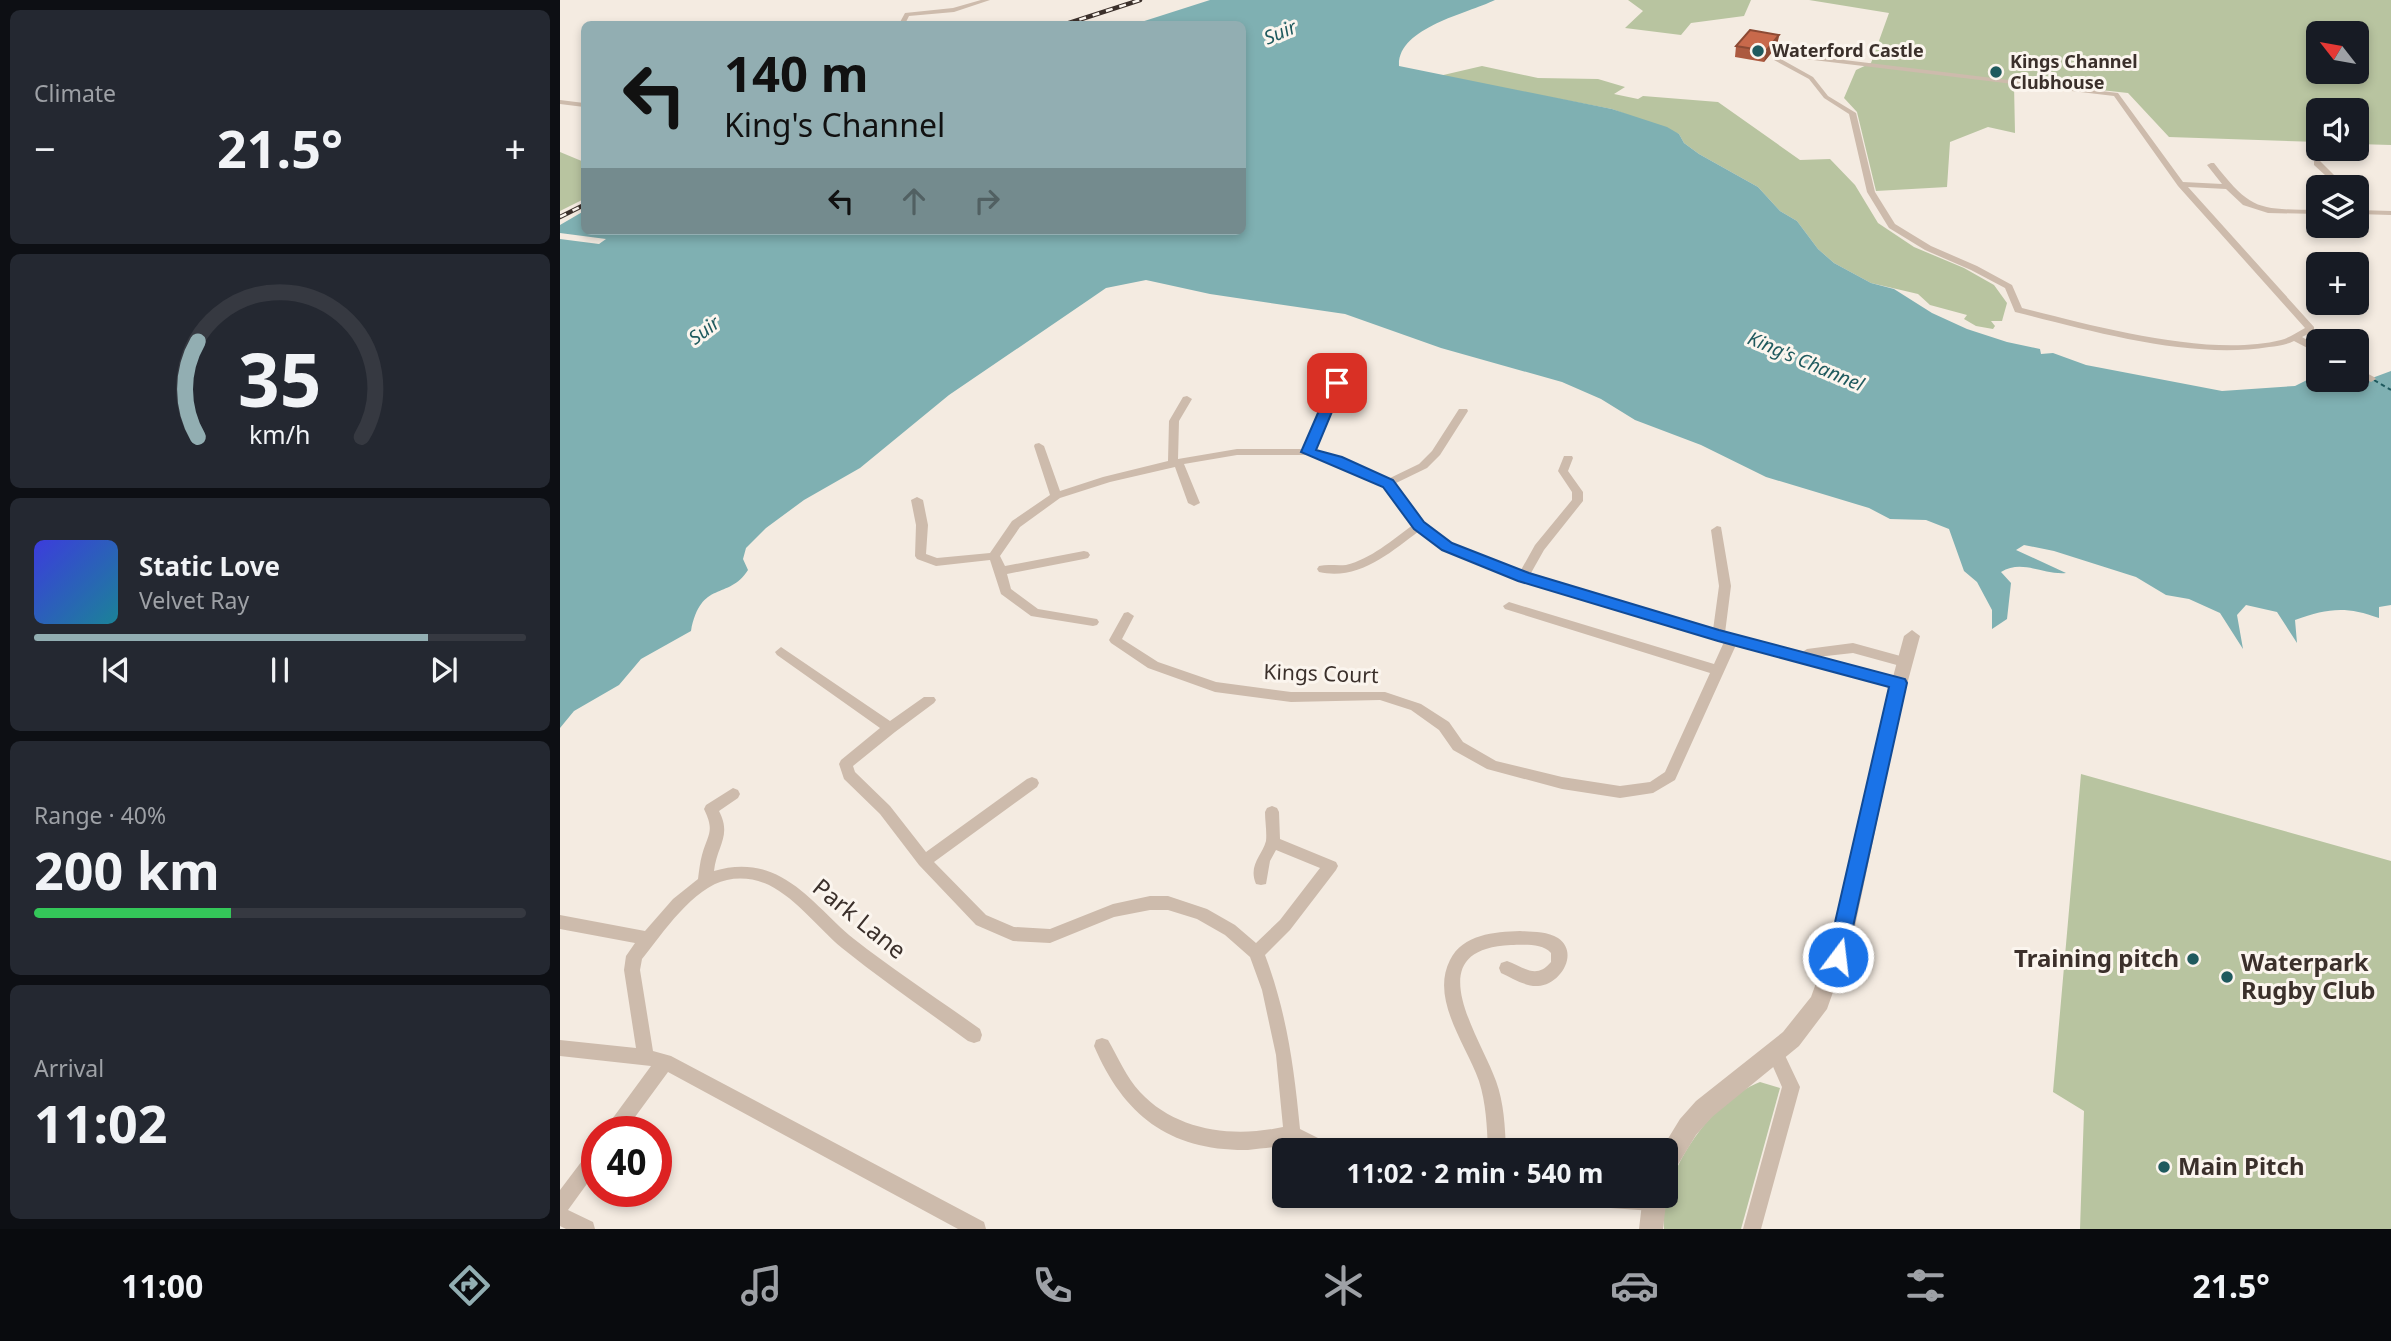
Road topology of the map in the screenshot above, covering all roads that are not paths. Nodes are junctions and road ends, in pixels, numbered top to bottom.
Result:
1 (987, 0) edge
2 (904, 21) edge
3 (560, 102) edge
4 (581, 105) edge
5 (2317, 163) dead end
6 (2211, 165) dead end
7 (2330, 175) edge
8 (2181, 184) junction
9 (2228, 187) junction
10 (2306, 212) edge
11 (2369, 212) edge
12 (2391, 213) edge
13 (2294, 337) junction
14 (2306, 344) edge
15 (1337, 383) dead end
16 (1187, 399) dead end
17 (1464, 411) dead end
18 (1039, 446) dead end
19 (1308, 452) junction
20 (1568, 458) dead end
21 (1176, 463) junction
22 (1388, 484) junction
23 (1056, 496) junction
24 (917, 500) dead end
25 (1194, 503) dead end
26 (1419, 526) junction
27 (1717, 530) dead end
28 (1084, 555) dead end
29 (994, 556) junction
30 (1323, 569) dead end
31 (1001, 571) junction
32 (1523, 577) junction
33 (1508, 606) dead end
34 (1128, 616) dead end
35 (1093, 622) dead end
36 (1912, 636) dead end
37 (1725, 637) junction
38 (782, 652) dead end
39 (1800, 655) junction
40 (1904, 662) junction
41 (1717, 670) junction
42 (1899, 683) junction
43 (929, 700) dead end
44 (890, 728) junction
45 (1032, 783) dead end
46 (733, 794) dead end
47 (1272, 812) dead end
48 (1273, 842) junction
49 (924, 861) junction
50 (1261, 879) dead end
51 (705, 881) junction
52 (560, 922) edge
53 (648, 939) junction
54 (1256, 953) junction
55 (1507, 968) dead end
56 (974, 1035) dead end
57 (1102, 1046) dead end
58 (560, 1048) edge
59 (1775, 1053) junction
60 (646, 1057) junction
61 (665, 1062) junction
62 (625, 1116) edge
63 (1292, 1134) junction
64 (1300, 1138) edge
65 (1496, 1138) edge
66 (1678, 1143) edge
67 (581, 1177) edge
68 (560, 1205) edge
69 (1653, 1208) edge
70 (560, 1216) edge
71 (586, 1229) edge
72 (977, 1229) edge
73 (1651, 1229) edge
74 (1752, 1229) edge

1 - 2 street
3 - 4 street
5 - 7 street
6 - 9 street
8 - 9 street
8 - 13 street
8 - 13 street
9 - 10 street
11 - 12 street
13 - 14 street
15 - 19 street
16 - 21 street
17 - 22 street
18 - 23 street
19 - 21 street
19 - 22 street
20 - 32 street
21 - 23 street
21 - 25 street
22 - 26 street
23 - 29 street
24 - 29 street
26 - 30 street
26 - 32 street
27 - 37 street
28 - 31 street
29 - 31 street
31 - 35 street
32 - 37 street
33 - 41 street
34 - 41 street, Kings Court
36 - 40 street
37 - 39 street
37 - 41 street, Kings Court
38 - 44 street
39 - 40 street
39 - 42 street
40 - 42 street
42 - 59 street
43 - 44 street
44 - 49 street
45 - 49 street
46 - 51 street
47 - 48 street
48 - 50 street
48 - 54 street
49 - 54 street
51 - 53 street, Park Lane
51 - 56 street, Park Lane
52 - 53 street
53 - 60 street, Park Lane
54 - 63 street
55 - 65 street
57 - 63 street
58 - 60 street
59 - 66 street
59 - 74 street
60 - 61 street
61 - 62 street
61 - 72 street
63 - 64 street
67 - 68 street
69 - 73 street
70 - 71 street

